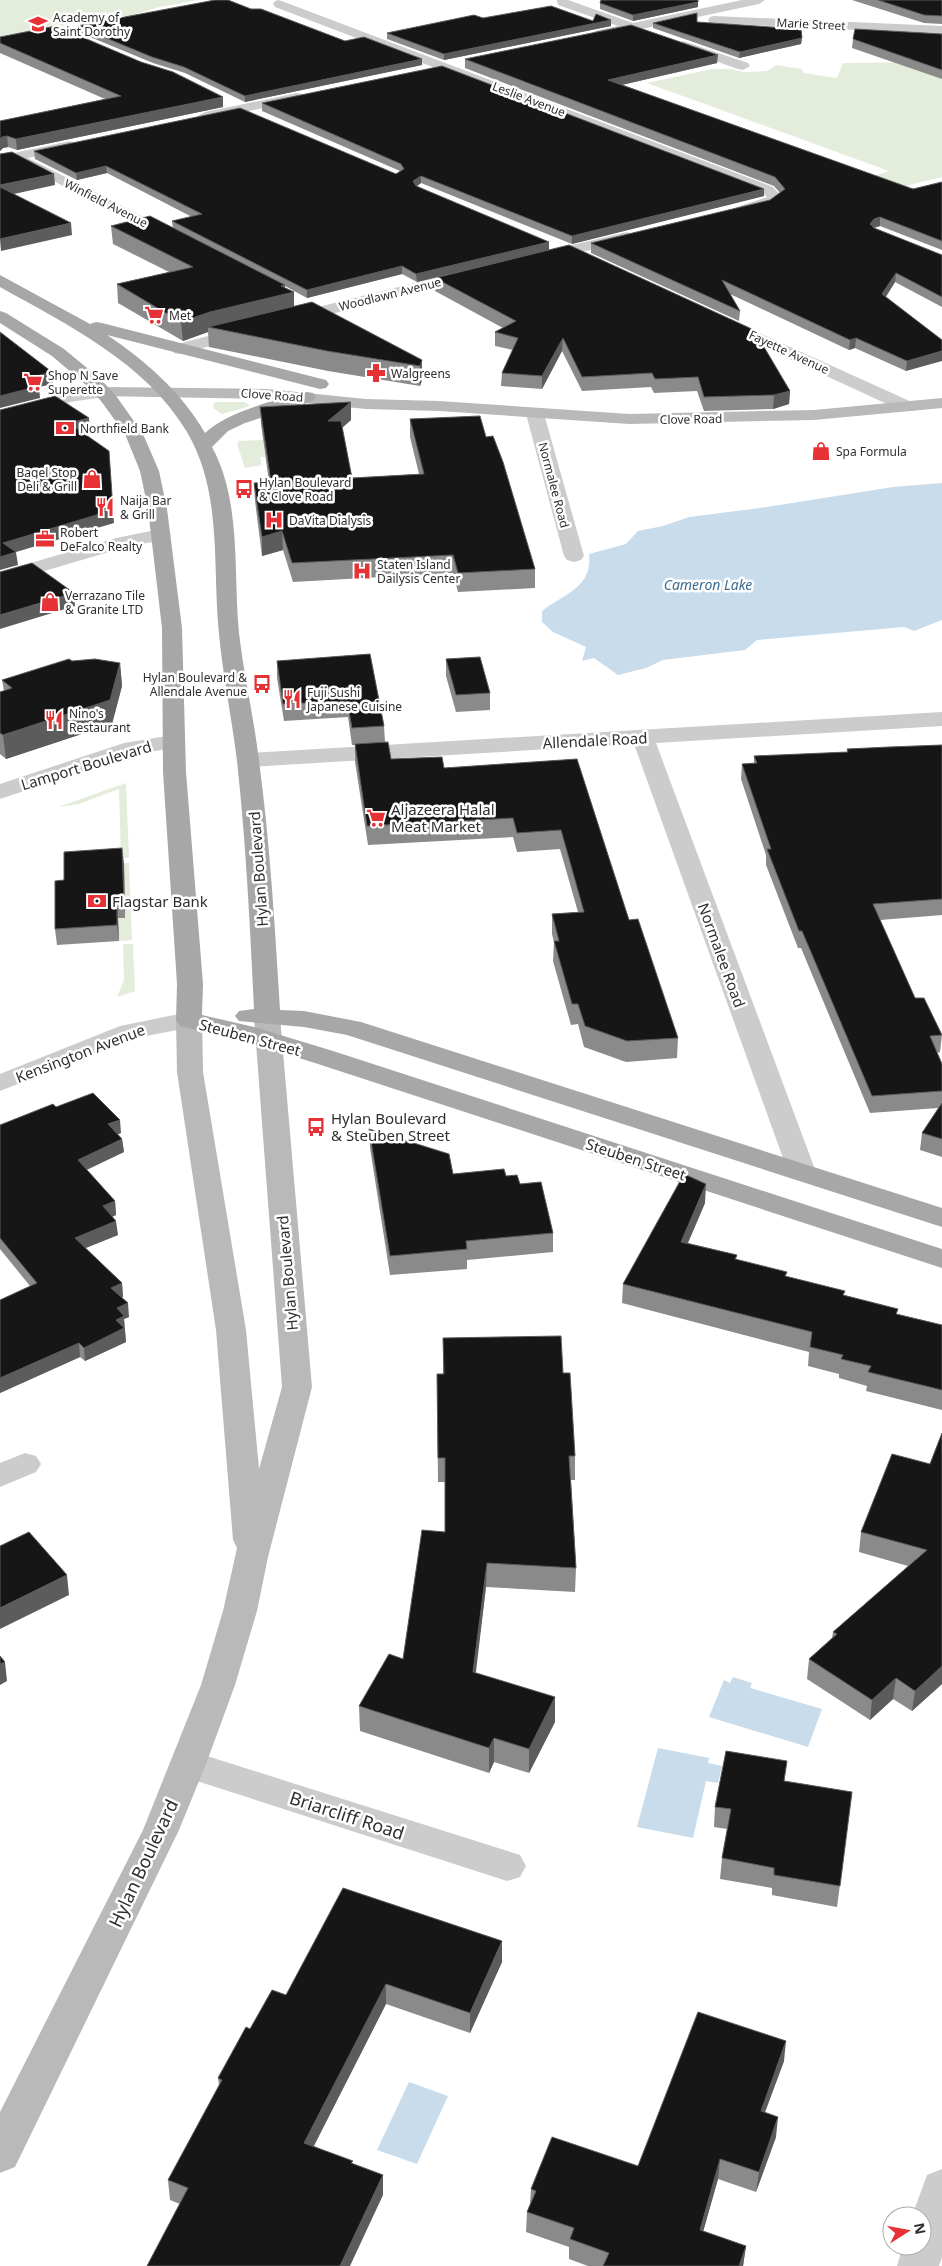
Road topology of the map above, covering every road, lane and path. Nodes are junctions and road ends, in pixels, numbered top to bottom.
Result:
1 (759, 0) edge
2 (562, 2) dead end
3 (279, 4) dead end
4 (680, 18) junction
5 (634, 27) junction
6 (942, 30) edge
7 (656, 35) edge
8 (586, 37) edge
9 (674, 42) edge
10 (463, 62) edge
11 (444, 66) junction
12 (743, 66) dead end
13 (416, 72) edge
14 (311, 94) edge
15 (226, 99) edge
16 (244, 108) junction
17 (196, 118) edge
18 (262, 118) edge
19 (81, 142) edge
20 (0, 149) edge
21 (7, 158) edge
22 (730, 212) edge
23 (640, 234) edge
24 (541, 239) edge
25 (187, 245) edge
26 (570, 250) junction
27 (526, 261) edge
28 (592, 261) edge
29 (487, 270) edge
30 (0, 280) edge
31 (293, 300) dead end
32 (318, 312) junction
33 (0, 316) edge
34 (714, 317) edge
35 (76, 322) junction
36 (180, 350) junction
37 (320, 384) junction
38 (161, 387) junction
39 (105, 392) junction
40 (307, 397) junction
41 (942, 403) edge
42 (439, 406) junction
43 (908, 407) junction
44 (535, 414) junction
45 (0, 416) edge
46 (203, 446) junction
47 (161, 535) junction
48 (574, 556) dead end
49 (0, 578) edge
50 (942, 719) edge
51 (643, 737) junction
52 (173, 742) junction
53 (248, 760) junction
54 (0, 792) edge
55 (189, 1020) junction
56 (268, 1029) junction
57 (0, 1083) edge
58 (802, 1172) junction
59 (942, 1218) edge
60 (942, 1259) edge
61 (251, 1557) junction
62 (188, 1764) junction
63 (507, 1866) dead end
64 (0, 2154) edge
65 (942, 2188) edge
66 (918, 2266) edge

1 - 4 street
2 - 5 street
3 - 11 street, Leslie Avenue
4 - 5 street
4 - 6 street, Marie Street
5 - 7 street
5 - 8 street
9 - 12 street
10 - 11 street
11 - 13 street
11 - 22 street, Leslie Avenue
14 - 16 street
15 - 16 street
16 - 17 street
16 - 18 street
19 - 21 street
20 - 21 street, Winfield Avenue
21 - 25 street, Winfield Avenue
23 - 26 street
24 - 26 street
26 - 27 street
26 - 28 street
29 - 32 street, Woodlawn Avenue
30 - 35 main road, Hylan Boulevard
31 - 32 street
32 - 36 street, Woodlawn Avenue
33 - 39 main road, Hylan Boulevard
34 - 43 street, Fayette Avenue
35 - 36 main road
35 - 38 main road, Hylan Boulevard
36 - 37 main road
37 - 38 street, Clove Road
37 - 42 street, Clove Road
38 - 39 street, Clove Road
38 - 40 street, Clove Road
38 - 46 main road, Hylan Boulevard
39 - 45 street
39 - 47 main road, Hylan Boulevard
40 - 42 street, Clove Road
40 - 46 main road
41 - 43 street, Clove Road
42 - 44 street, Clove Road
43 - 44 street, Clove Road
44 - 48 street, Normalee Road
46 - 53 main road, Hylan Boulevard
47 - 49 street
47 - 52 main road, Hylan Boulevard
50 - 51 street, Allendale Road
51 - 53 street, Allendale Road
51 - 58 street, Normalee Road
52 - 54 street, Lamport Boulevard
52 - 55 main road, Hylan Boulevard
53 - 56 main road, Hylan Boulevard
55 - 56 main road, Steuben Street
55 - 57 street, Kensington Avenue
55 - 61 street, Hylan Boulevard
56 - 58 main road, Steuben Street
56 - 60 main road, Steuben Street
56 - 61 street, Hylan Boulevard
58 - 59 main road, Steuben Street
61 - 62 street, Hylan Boulevard
62 - 63 street, Briarcliff Road
62 - 64 street, Hylan Boulevard
65 - 66 street

